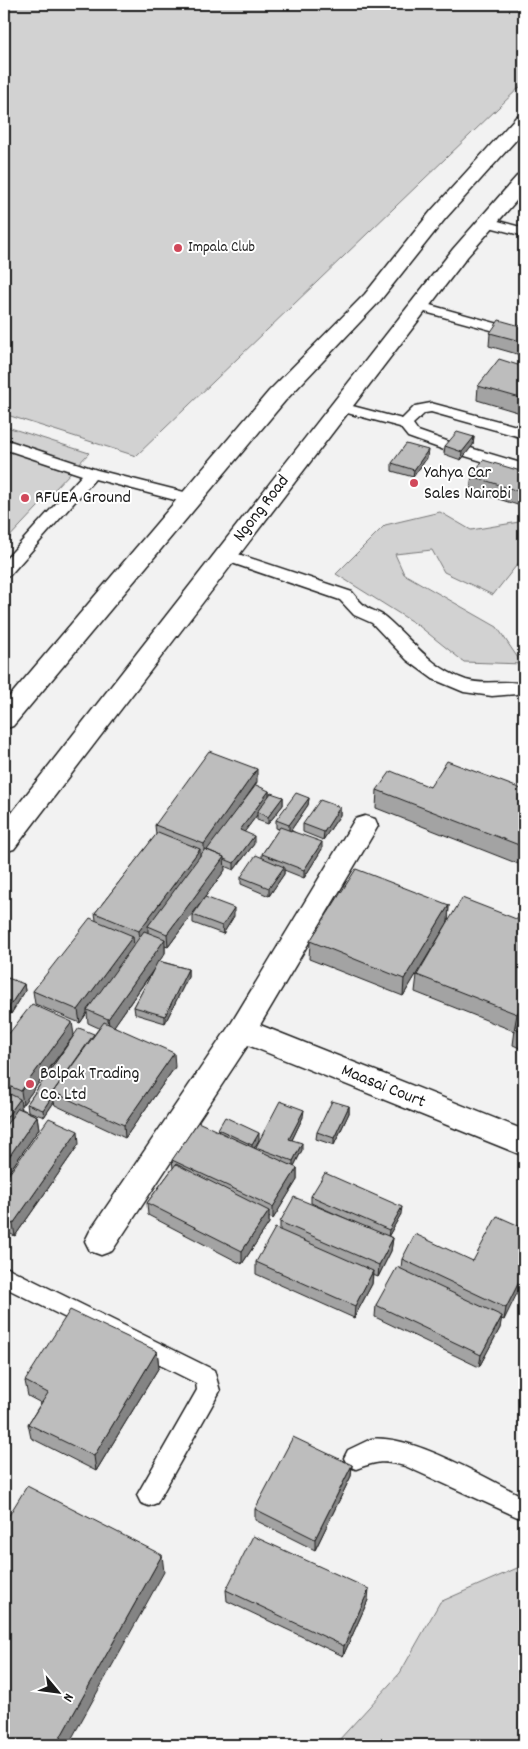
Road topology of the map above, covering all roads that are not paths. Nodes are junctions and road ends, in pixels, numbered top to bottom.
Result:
1 (524, 120) edge
2 (524, 180) edge
3 (487, 222) junction
4 (524, 232) edge
5 (419, 306) junction
6 (524, 335) edge
7 (341, 407) junction
8 (405, 424) junction
9 (524, 433) edge
10 (4, 444) edge
11 (450, 447) edge
12 (467, 452) edge
13 (524, 470) edge
14 (92, 473) junction
15 (190, 499) junction
16 (226, 555) junction
17 (4, 571) edge
18 (517, 688) dead end
19 (4, 720) edge
20 (365, 826) dead end
21 (4, 842) edge
22 (242, 1030) junction
23 (524, 1144) edge
24 (102, 1241) dead end
25 (4, 1276) edge
26 (356, 1458) dead end
27 (148, 1495) dead end
28 (524, 1509) edge

1 - 15 main road
2 - 3 main road, Ngong Road
3 - 4 lane
3 - 5 main road, Ngong Road
5 - 6 lane
5 - 7 main road, Ngong Road
7 - 8 lane
7 - 16 main road, Ngong Road
8 - 9 lane
8 - 11 lane
10 - 14 lane
12 - 13 lane
14 - 15 lane
14 - 17 lane
15 - 19 main road
16 - 18 lane
16 - 21 main road, Ngong Road
20 - 22 main road
22 - 23 main road, Maasai Court
22 - 24 main road
25 - 27 lane
26 - 28 lane

